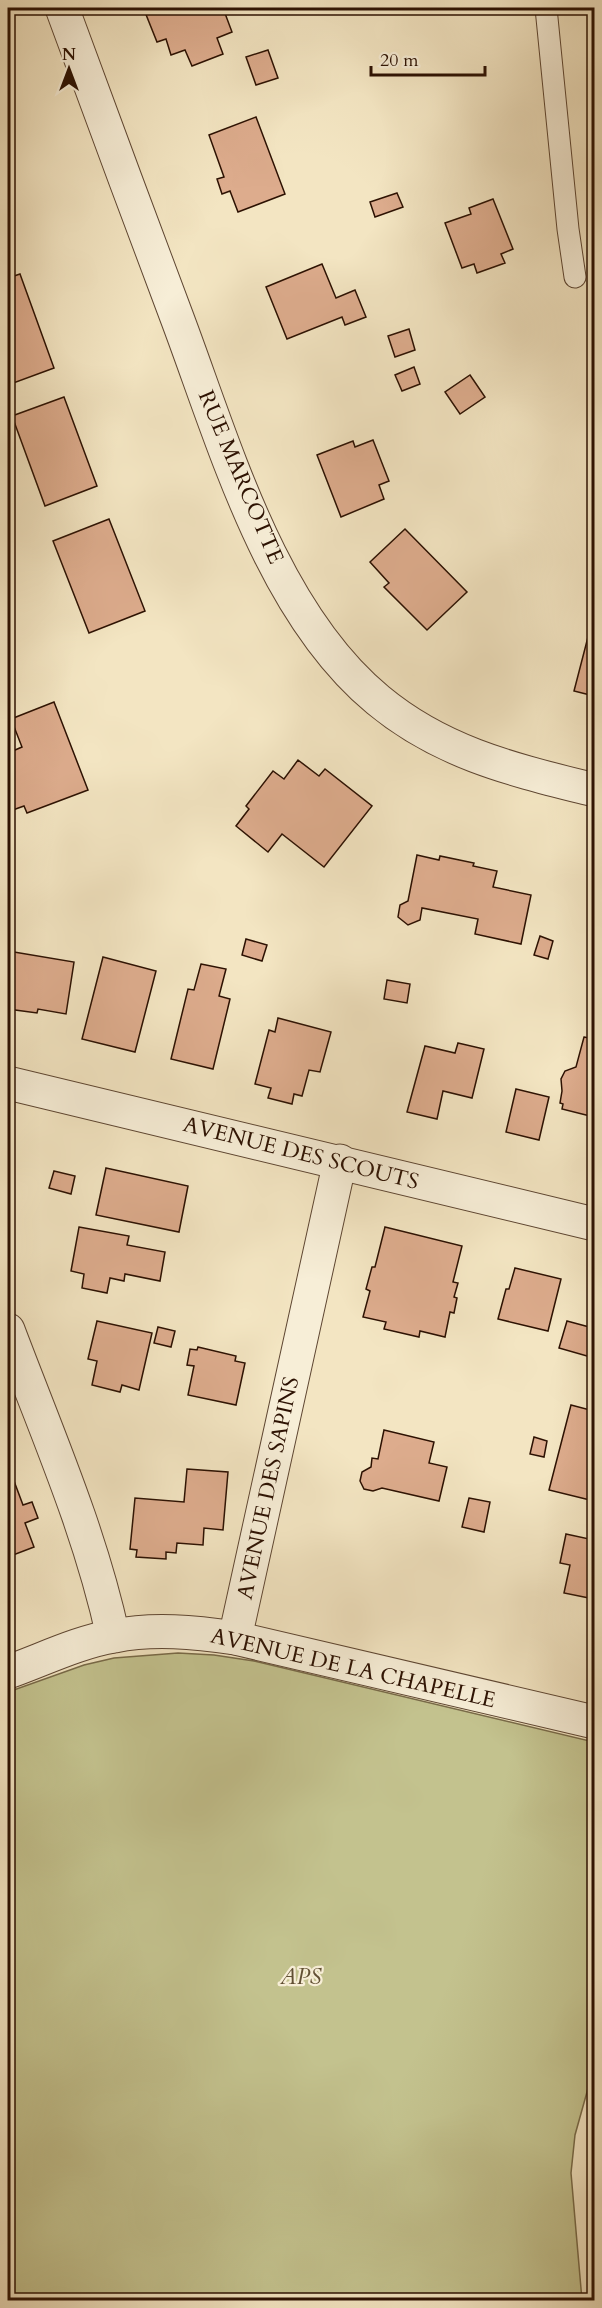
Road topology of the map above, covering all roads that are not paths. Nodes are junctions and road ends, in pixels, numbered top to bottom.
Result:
1 (62, 8) edge
2 (546, 8) edge
3 (575, 277) dead end
4 (594, 790) edge
5 (8, 1083) edge
6 (340, 1161) junction
7 (594, 1224) edge
8 (8, 1330) edge
9 (113, 1636) junction
10 (235, 1638) junction
11 (8, 1672) edge
12 (594, 1722) edge

1 - 4 street, RUE MARCOTTE
2 - 3 lane
5 - 6 street, AVENUE DES SCOUTS
6 - 7 street, AVENUE DES SCOUTS
6 - 10 street, AVENUE DES SAPINS
8 - 9 street
9 - 10 street, AVENUE DE LA CHAPELLE
9 - 11 street, AVENUE DE LA CHAPELLE
10 - 12 street, AVENUE DE LA CHAPELLE

